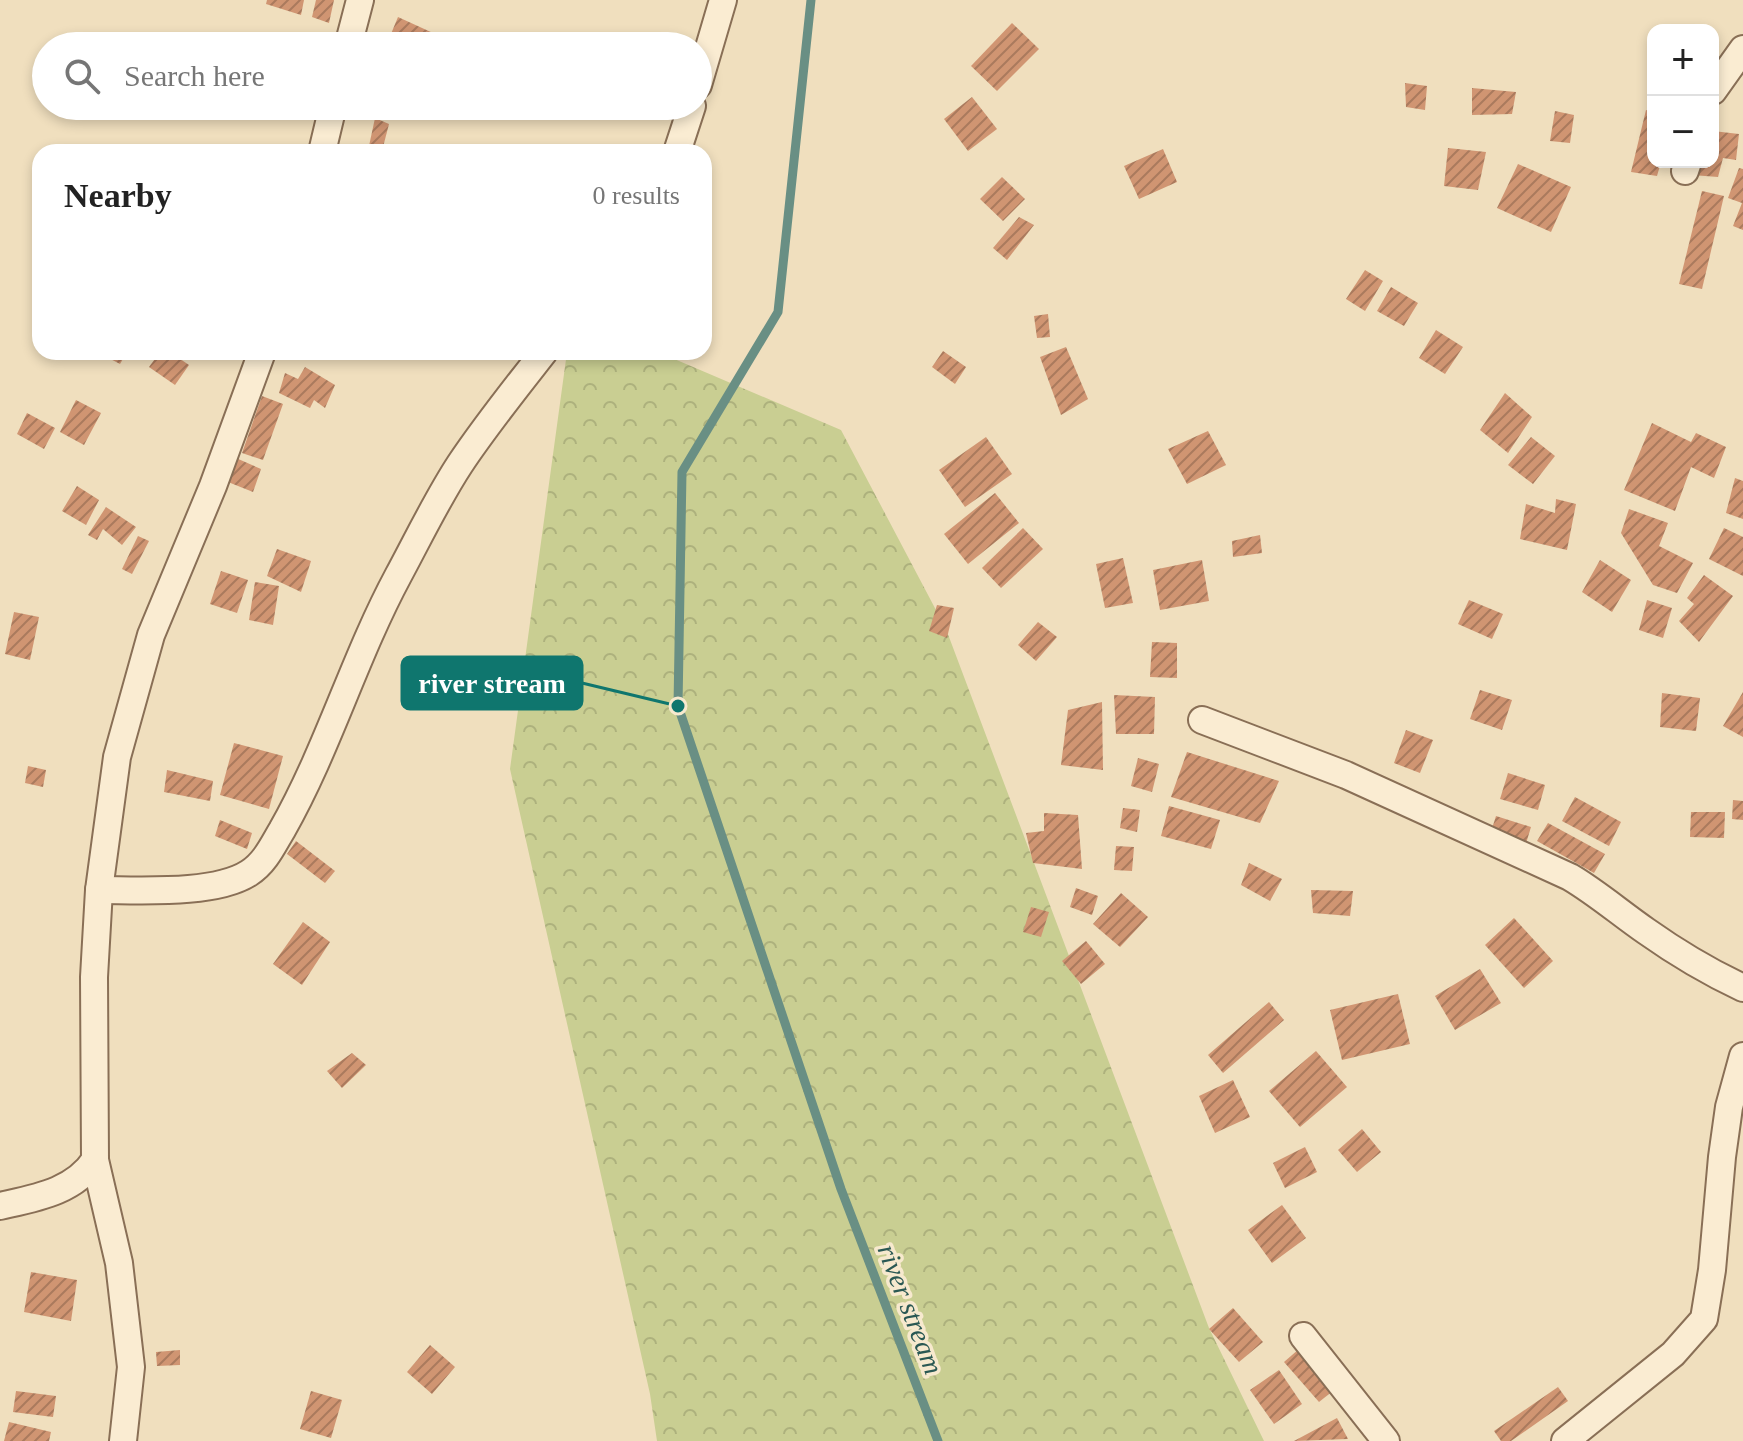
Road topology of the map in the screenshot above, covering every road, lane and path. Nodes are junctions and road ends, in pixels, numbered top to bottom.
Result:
1 (360, 0) edge
2 (723, 0) edge
3 (352, 32) edge
4 (712, 37) edge
5 (1743, 49) edge
6 (1719, 83) edge
7 (330, 120) edge
8 (687, 120) edge
9 (324, 144) edge
10 (680, 144) edge
11 (259, 360) edge
12 (538, 360) edge
13 (1202, 720) dead end
14 (99, 890) junction
15 (1743, 988) edge
16 (1743, 1056) edge
17 (95, 1160) junction
18 (0, 1206) edge
19 (1303, 1336) dead end
20 (123, 1441) edge
21 (1386, 1441) edge
22 (1565, 1441) edge

1 - 3 street
2 - 4 street
5 - 6 street
7 - 9 street
8 - 10 street
11 - 14 street
12 - 14 street
13 - 15 street
14 - 17 street
16 - 22 street
17 - 18 street
17 - 20 street
19 - 21 street

